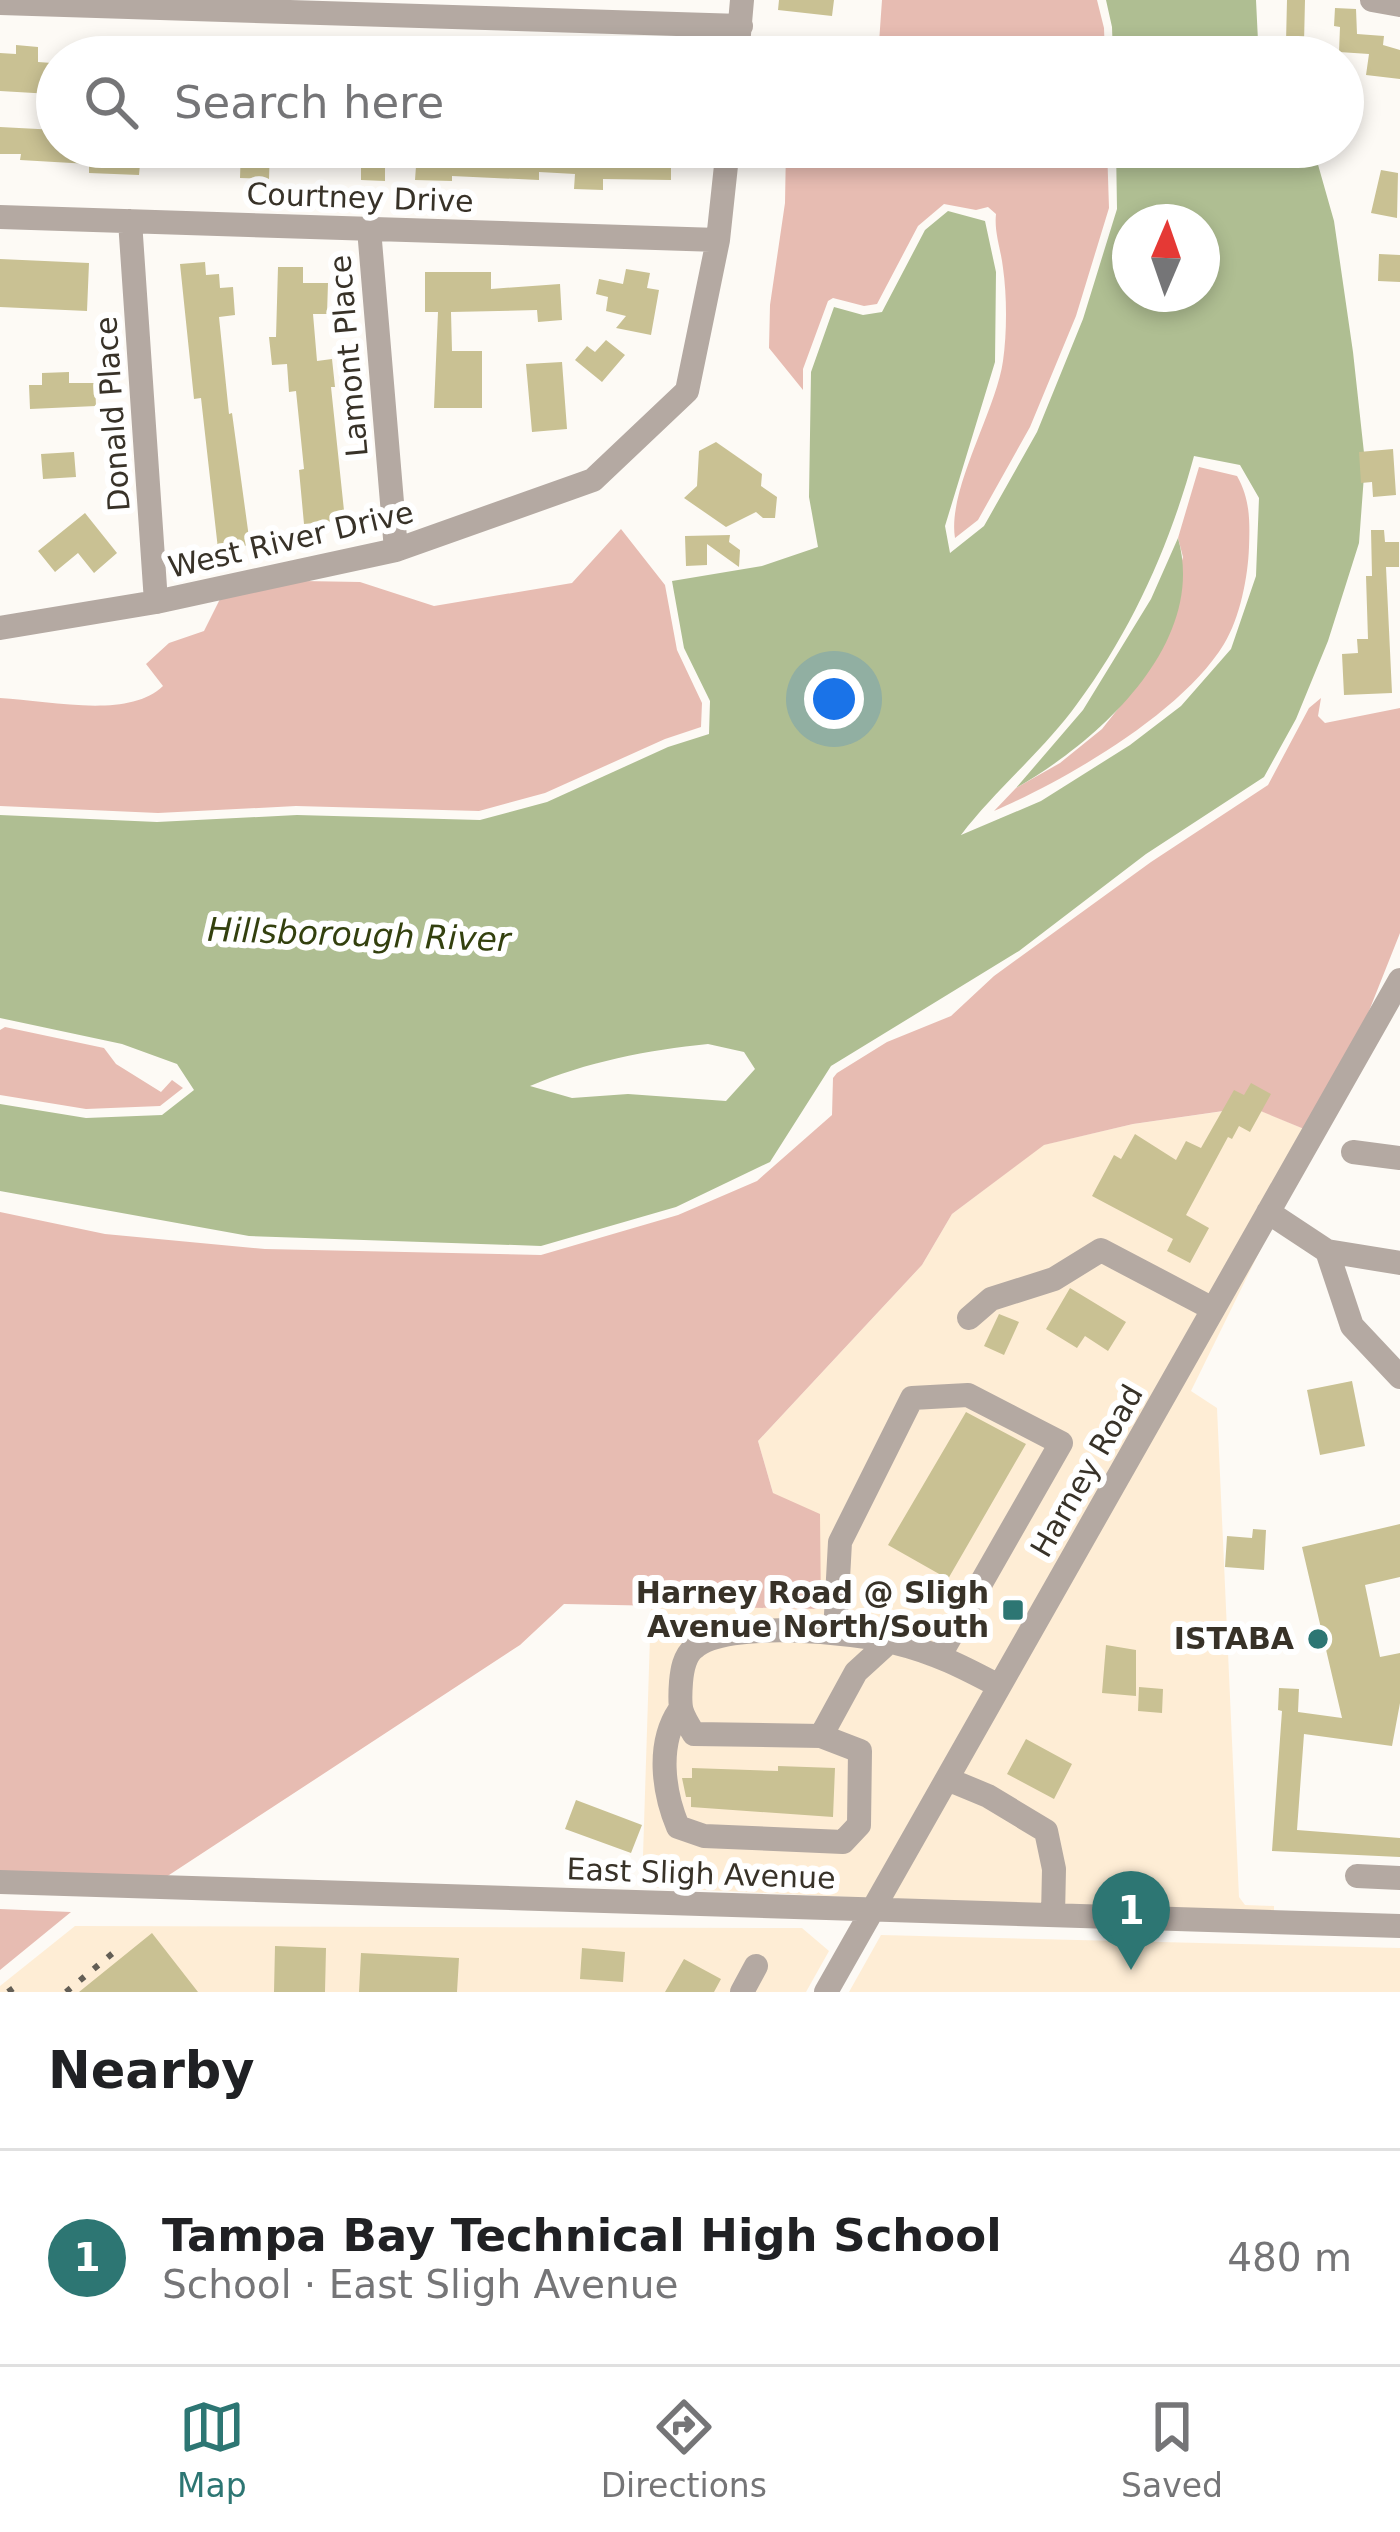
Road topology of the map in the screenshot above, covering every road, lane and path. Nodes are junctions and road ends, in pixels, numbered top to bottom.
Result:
1 (742, 0) edge
2 (1372, 0) edge
3 (0, 3) edge
4 (1400, 5) edge
5 (741, 26) junction
6 (740, 36) edge
7 (726, 168) edge
8 (0, 217) edge
9 (130, 221) junction
10 (369, 229) junction
11 (718, 240) junction
12 (396, 550) junction
13 (156, 602) junction
14 (0, 628) edge
15 (1400, 980) edge
16 (1353, 1151) dead end
17 (1400, 1158) edge
18 (1268, 1212) junction
19 (1327, 1251) junction
20 (1400, 1263) edge
21 (1213, 1309) junction
22 (969, 1318) dead end
23 (1400, 1376) edge
24 (835, 1634) junction
25 (890, 1641) junction
26 (940, 1655) junction
27 (999, 1686) junction
28 (679, 1711) junction
29 (821, 1736) junction
30 (947, 1779) junction
31 (1357, 1876) dead end
32 (1400, 1878) edge
33 (0, 1882) edge
34 (872, 1910) junction
35 (1053, 1916) junction
36 (1400, 1926) edge
37 (756, 1966) dead end
38 (742, 1992) edge
39 (826, 1992) edge

1 - 5 street
2 - 4 street
3 - 5 street
5 - 6 street
7 - 11 street, West River Drive
8 - 9 street, Courtney Drive
9 - 10 street, Courtney Drive
9 - 13 street, Donald Place
10 - 11 street, Courtney Drive
10 - 12 street, Lamont Place
11 - 12 street, West River Drive
12 - 13 street, West River Drive
13 - 14 street, West River Drive
15 - 18 street, Harney Road
16 - 17 street
18 - 19 street
18 - 21 street, Harney Road
19 - 20 street
19 - 23 street
21 - 22 street
21 - 27 street, Harney Road
24 - 25 street
24 - 26 street
24 - 28 street
25 - 26 street
25 - 29 street
26 - 27 street
27 - 30 street, Harney Road
28 - 29 street
28 - 29 street
30 - 34 street, Harney Road
30 - 35 street
31 - 32 street
33 - 34 street, East Sligh Avenue
34 - 35 street, East Sligh Avenue
34 - 39 street, Harney Road
35 - 36 street, East Sligh Avenue
37 - 38 street

